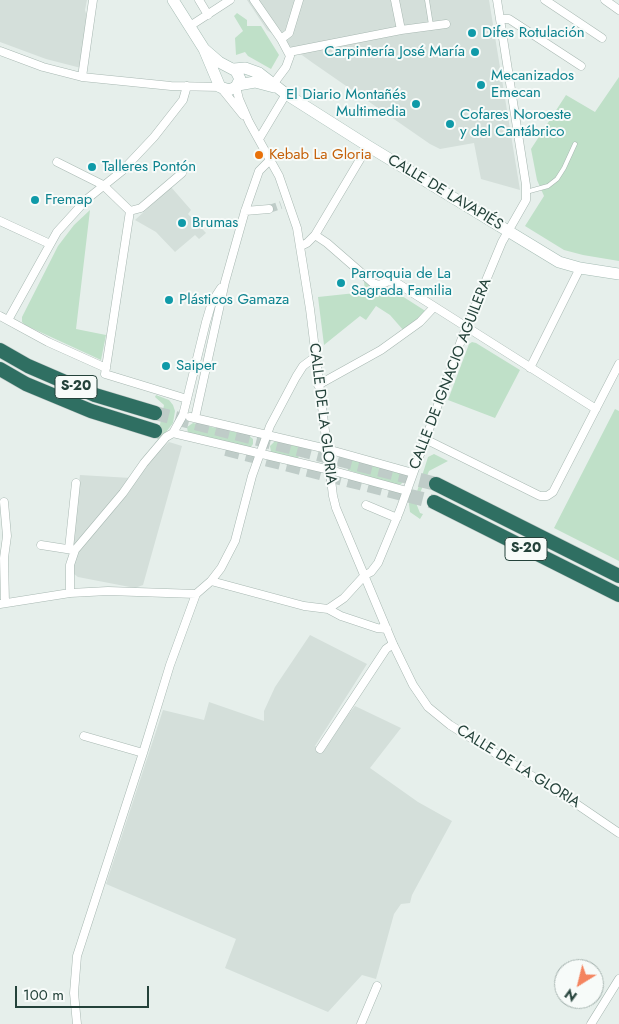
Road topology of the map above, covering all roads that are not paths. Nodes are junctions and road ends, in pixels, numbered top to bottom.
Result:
1 (93, 0) edge
2 (173, 0) edge
3 (199, 0) edge
4 (230, 0) edge
5 (254, 0) edge
6 (298, 0) edge
7 (395, 0) edge
8 (428, 0) edge
9 (497, 0) edge
10 (545, 0) edge
11 (605, 0) edge
12 (619, 10) edge
13 (208, 15) junction
14 (500, 19) junction
15 (446, 24) dead end
16 (190, 26) junction
17 (431, 26) junction
18 (401, 30) junction
19 (602, 38) dead end
20 (281, 40) junction
21 (204, 49) junction
22 (0, 51) edge
23 (289, 52) junction
24 (581, 66) dead end
25 (232, 68) junction
26 (82, 77) junction
27 (219, 83) junction
28 (187, 86) junction
29 (237, 86) junction
30 (280, 89) junction
31 (249, 122) junction
32 (259, 139) junction
33 (575, 144) dead end
34 (368, 146) junction
35 (271, 159) junction
36 (57, 162) dead end
37 (182, 173) dead end
38 (103, 185) junction
39 (526, 192) junction
40 (289, 202) junction
41 (280, 205) tunnel mouth
42 (269, 209) tunnel mouth
43 (130, 210) junction
44 (244, 211) junction
45 (0, 221) edge
46 (509, 231) junction
47 (315, 235) junction
48 (50, 244) junction
49 (301, 246) junction
50 (580, 268) junction
51 (619, 274) edge
52 (225, 282) junction
53 (434, 307) junction
54 (0, 316) edge
55 (8, 320) junction
56 (467, 328) junction
57 (0, 350) edge
58 (315, 356) junction
59 (619, 364) edge
60 (530, 368) junction
61 (0, 369) edge
62 (105, 371) junction
63 (318, 385) junction
64 (187, 399) junction
65 (596, 409) junction
66 (155, 413) tunnel mouth
67 (183, 415) junction
68 (195, 418) junction
69 (155, 431) dead end
70 (172, 433) junction
71 (266, 434) junction
72 (425, 439) junction
73 (327, 449) junction
74 (260, 453) junction
75 (330, 470) junction
76 (412, 473) junction
77 (76, 484) dead end
78 (436, 484) tunnel mouth
79 (407, 491) junction
80 (4, 502) dead end
81 (434, 502) tunnel mouth
82 (366, 505) dead end
83 (397, 518) junction
84 (41, 545) dead end
85 (72, 550) junction
86 (365, 575) junction
87 (619, 576) edge
88 (211, 581) junction
89 (70, 593) junction
90 (196, 594) junction
91 (619, 595) edge
92 (2, 604) edge
93 (328, 609) junction
94 (387, 628) junction
95 (393, 644) junction
96 (84, 736) dead end
97 (320, 749) dead end
98 (143, 753) junction
99 (619, 833) edge
100 (619, 979) edge
101 (377, 986) dead end
102 (77, 1024) edge
103 (361, 1024) edge
104 (591, 1024) edge

1 - 26 street
2 - 16 main road
3 - 13 street
4 - 13 street
5 - 20 street
6 - 20 street
7 - 18 street
8 - 17 lane
9 - 14 street
10 - 19 street
11 - 12 street
13 - 16 street
14 - 24 street
14 - 39 street
15 - 17 street
16 - 21 main road
17 - 18 street
18 - 23 street
20 - 23 street
21 - 25 main road
21 - 27 main road
22 - 26 street
23 - 30 street
25 - 27 main road
25 - 29 main road
25 - 30 main road, CALLE DE LAVAPIÉS
26 - 28 street
27 - 28 street
27 - 29 main road
27 - 31 street, CALLE DE LA GLORIA
28 - 38 street
29 - 30 main road, CALLE DE LAVAPIÉS
29 - 31 street, CALLE DE LA GLORIA
30 - 32 street
30 - 34 main road, CALLE DE LAVAPIÉS
31 - 32 street, CALLE DE LA GLORIA
32 - 35 street, CALLE DE LA GLORIA
33 - 39 lane
34 - 46 main road, CALLE DE LAVAPIÉS
34 - 47 street
35 - 40 street, CALLE DE LA GLORIA
35 - 44 street
36 - 38 street
37 - 43 street
38 - 43 street
38 - 48 street
39 - 46 street, CALLE DE IGNACIO AGUILERA
40 - 41 street
40 - 49 street, CALLE DE LA GLORIA
42 - 44 street
43 - 62 street
44 - 52 street
45 - 48 street
46 - 50 main road, CALLE DE LAVAPIÉS
46 - 56 street, CALLE DE IGNACIO AGUILERA
47 - 49 street
47 - 53 street
48 - 55 street
49 - 58 street, CALLE DE LA GLORIA
50 - 51 main road, CALLE DE LAVAPIÉS
50 - 60 street
52 - 64 street
52 - 68 street
53 - 56 street
53 - 63 street
54 - 55 street
55 - 62 street
56 - 60 street
56 - 72 street, CALLE DE IGNACIO AGUILERA
57 - 66 highway, S-20
58 - 63 street, CALLE DE LA GLORIA
58 - 71 street
59 - 65 street
60 - 65 street
61 - 69 highway, S-20
62 - 64 street
63 - 73 street, CALLE DE LA GLORIA
64 - 67 street
65 - 72 street
67 - 68 street
67 - 70 street
68 - 71 street
70 - 74 street
70 - 85 street
71 - 73 street
71 - 74 street
72 - 76 street, CALLE DE IGNACIO AGUILERA
73 - 75 street, CALLE DE LA GLORIA
73 - 76 street
74 - 75 street
74 - 88 street
75 - 79 street
75 - 86 street, CALLE DE LA GLORIA
76 - 79 street, CALLE DE IGNACIO AGUILERA
77 - 85 street
78 - 87 highway, S-20
79 - 83 street, CALLE DE IGNACIO AGUILERA
80 - 92 street
81 - 91 highway, S-20
82 - 83 street
83 - 86 street, CALLE DE IGNACIO AGUILERA
84 - 85 street
85 - 89 street
86 - 93 street
86 - 94 street, CALLE DE LA GLORIA
88 - 90 street
88 - 93 street
89 - 90 street
89 - 92 street
90 - 98 street
93 - 94 street
94 - 95 street, CALLE DE LA GLORIA
95 - 97 street
95 - 99 street, CALLE DE LA GLORIA
96 - 98 street
98 - 102 street
100 - 104 street
101 - 103 street

